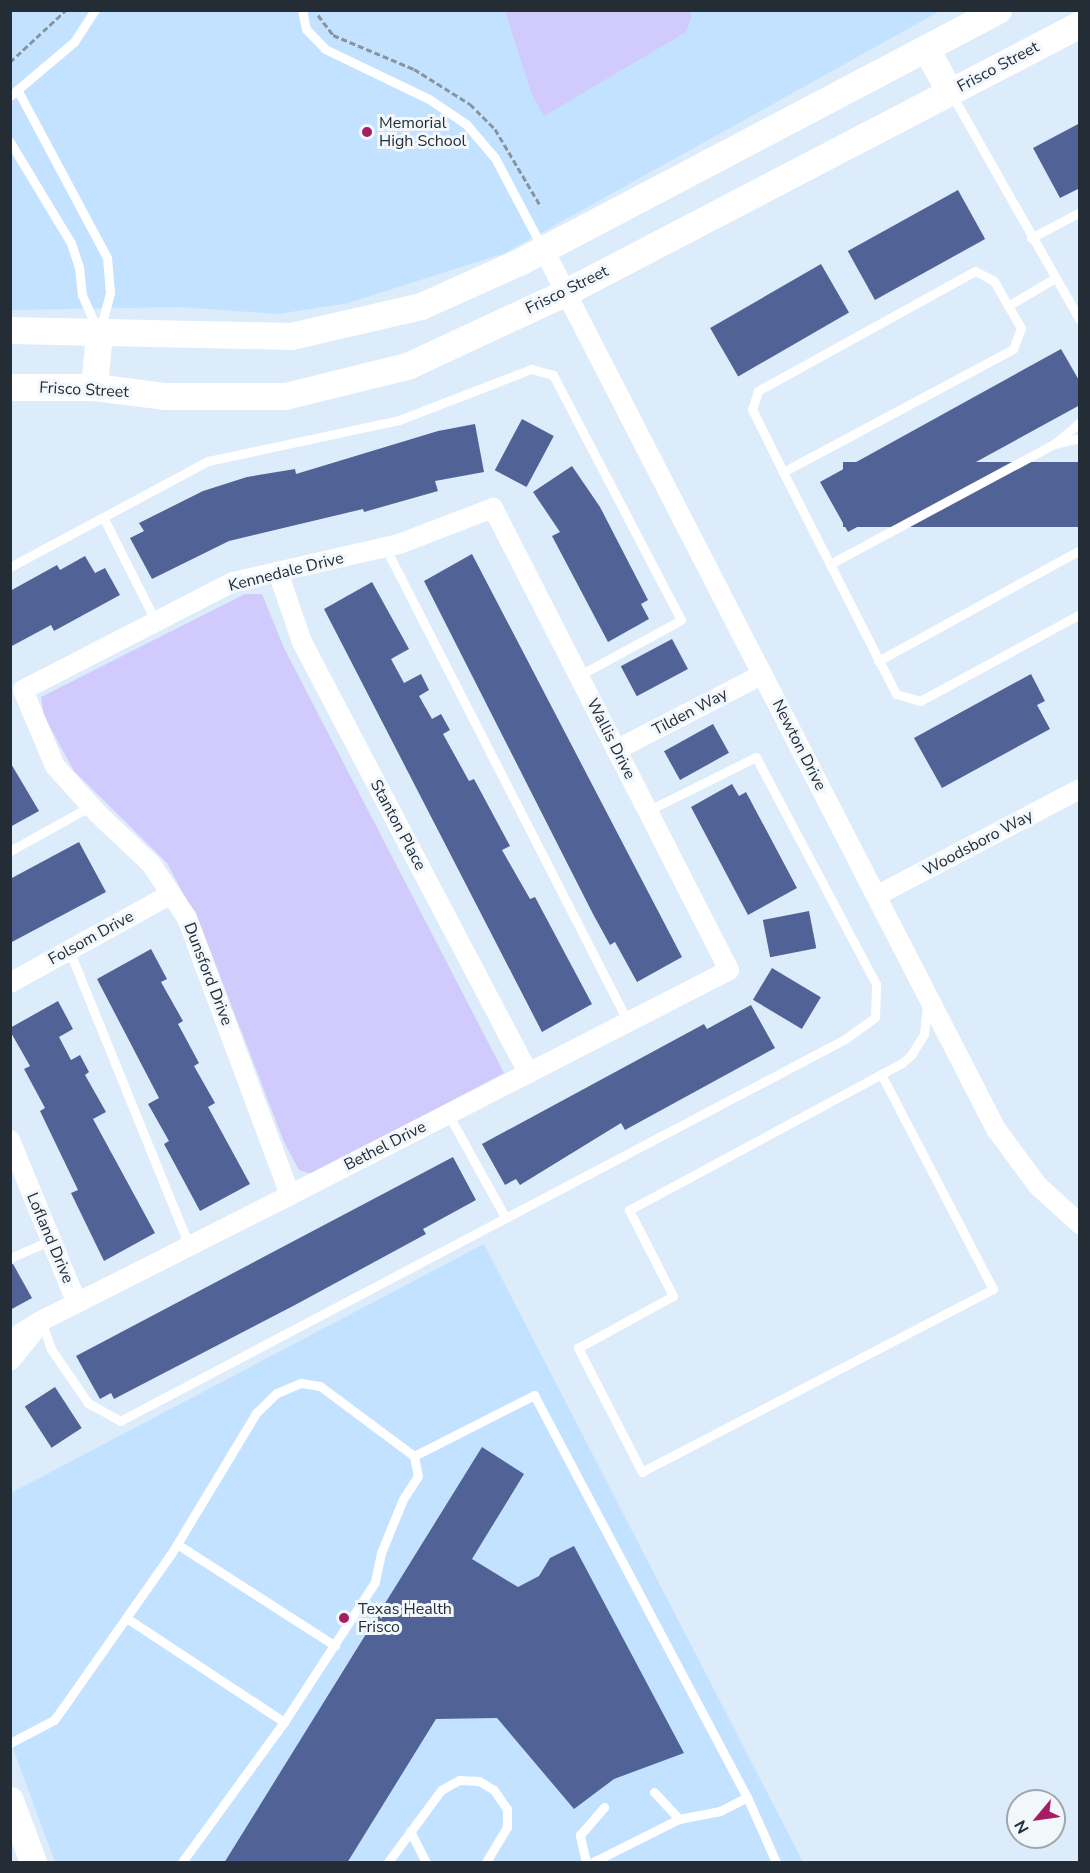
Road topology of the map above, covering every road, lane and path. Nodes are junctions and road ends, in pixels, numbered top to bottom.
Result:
1 (66, 10) edge
2 (95, 10) edge
3 (302, 10) edge
4 (317, 10) edge
5 (998, 10) edge
6 (1080, 24) edge
7 (333, 34) dead end
8 (926, 49) junction
9 (10, 62) edge
10 (950, 92) junction
11 (14, 93) edge
12 (10, 142) edge
13 (1080, 212) edge
14 (1031, 238) junction
15 (543, 248) junction
16 (1055, 278) junction
17 (564, 293) junction
18 (1008, 306) junction
19 (1079, 316) edge
20 (10, 330) edge
21 (99, 333) junction
22 (10, 387) edge
23 (94, 387) junction
24 (1080, 422) edge
25 (1080, 438) edge
26 (1054, 444) junction
27 (783, 472) junction
28 (493, 508) joint
29 (103, 517) junction
30 (385, 547) junction
31 (1080, 550) edge
32 (830, 564) junction
33 (10, 567) edge
34 (278, 572) junction
35 (1080, 614) edge
36 (156, 622) junction
37 (878, 661) junction
38 (763, 674) junction
39 (580, 675) junction
40 (23, 690) joint
41 (616, 750) junction
42 (1080, 789) edge
43 (91, 806) junction
44 (648, 811) junction
45 (10, 851) edge
46 (171, 894) junction
47 (876, 896) junction
48 (69, 950) junction
49 (729, 970) joint
50 (10, 983) edge
51 (924, 989) junction
52 (628, 1022) junction
53 (528, 1073) junction
54 (881, 1074) junction
55 (448, 1114) junction
56 (10, 1140) edge
57 (290, 1195) junction
58 (505, 1216) junction
59 (1080, 1224) edge
60 (49, 1241) junction
61 (189, 1246) junction
62 (10, 1258) edge
63 (77, 1303) junction
64 (41, 1321) junction
65 (10, 1340) edge
66 (10, 1361) edge
67 (414, 1456) junction
68 (177, 1544) junction
69 (128, 1619) junction
70 (334, 1646) junction
71 (284, 1722) junction
72 (10, 1743) edge
73 (654, 1792) dead end
74 (747, 1797) junction
75 (10, 1800) edge
76 (604, 1807) dead end
77 (679, 1819) junction
78 (410, 1831) junction
79 (33, 1863) edge
80 (182, 1863) edge
81 (388, 1863) edge
82 (426, 1863) edge
83 (486, 1863) edge
84 (586, 1863) edge
85 (593, 1863) edge
86 (776, 1863) edge

1 - 9 path
2 - 11 lane
3 - 15 lane
4 - 7 path
5 - 8 street
6 - 10 street, Frisco Street
8 - 10 street
8 - 15 street
10 - 14 lane
10 - 17 street, Frisco Street
11 - 21 lane
12 - 21 lane
13 - 14 lane
14 - 16 lane
15 - 17 street, Newton Drive
15 - 21 street
16 - 18 lane
16 - 19 lane
17 - 23 street, Frisco Street
17 - 38 street, Newton Drive
18 - 27 lane
18 - 27 lane
20 - 21 street
21 - 23 street
22 - 23 street, Frisco Street
24 - 26 lane
25 - 26 lane
26 - 32 lane
27 - 32 lane
28 - 30 street, Kennedale Drive
28 - 39 street, Wallis Drive
29 - 33 lane
29 - 36 lane
29 - 39 lane
30 - 34 street, Kennedale Drive
30 - 52 lane
31 - 37 lane
32 - 37 lane
34 - 36 street, Kennedale Drive
34 - 53 street, Stanton Place
35 - 37 lane
36 - 40 street, Kennedale Drive
38 - 41 street, Tilden Way
38 - 47 street, Newton Drive
39 - 41 street, Wallis Drive
40 - 43 street, Dunsford Drive
41 - 44 street, Wallis Drive
42 - 47 street, Woodsboro Way
43 - 45 lane
43 - 46 street, Dunsford Drive
44 - 49 street, Wallis Drive
44 - 58 lane
46 - 48 street, Folsom Drive
46 - 57 street, Dunsford Drive
47 - 51 street, Newton Drive
48 - 50 street, Folsom Drive
48 - 61 lane
49 - 52 street, Bethel Drive
51 - 54 lane
51 - 59 street, Newton Drive
52 - 53 street, Bethel Drive
53 - 55 street, Bethel Drive
54 - 54 lane
55 - 57 street, Bethel Drive
55 - 58 lane
56 - 60 street, Lofland Drive
57 - 61 street, Bethel Drive
58 - 64 lane
60 - 62 lane
60 - 63 street, Lofland Drive
61 - 63 street, Bethel Drive
63 - 64 street, Bethel Drive
64 - 65 street, Bethel Drive
64 - 66 street, Bethel Drive
67 - 68 lane
67 - 70 lane
67 - 74 lane
68 - 69 lane
68 - 70 lane
69 - 71 lane
69 - 72 lane
70 - 71 lane
71 - 80 lane
73 - 77 lane
74 - 77 lane
74 - 86 lane
75 - 79 street
76 - 84 lane
77 - 85 lane
78 - 81 lane
78 - 82 lane
78 - 83 lane

